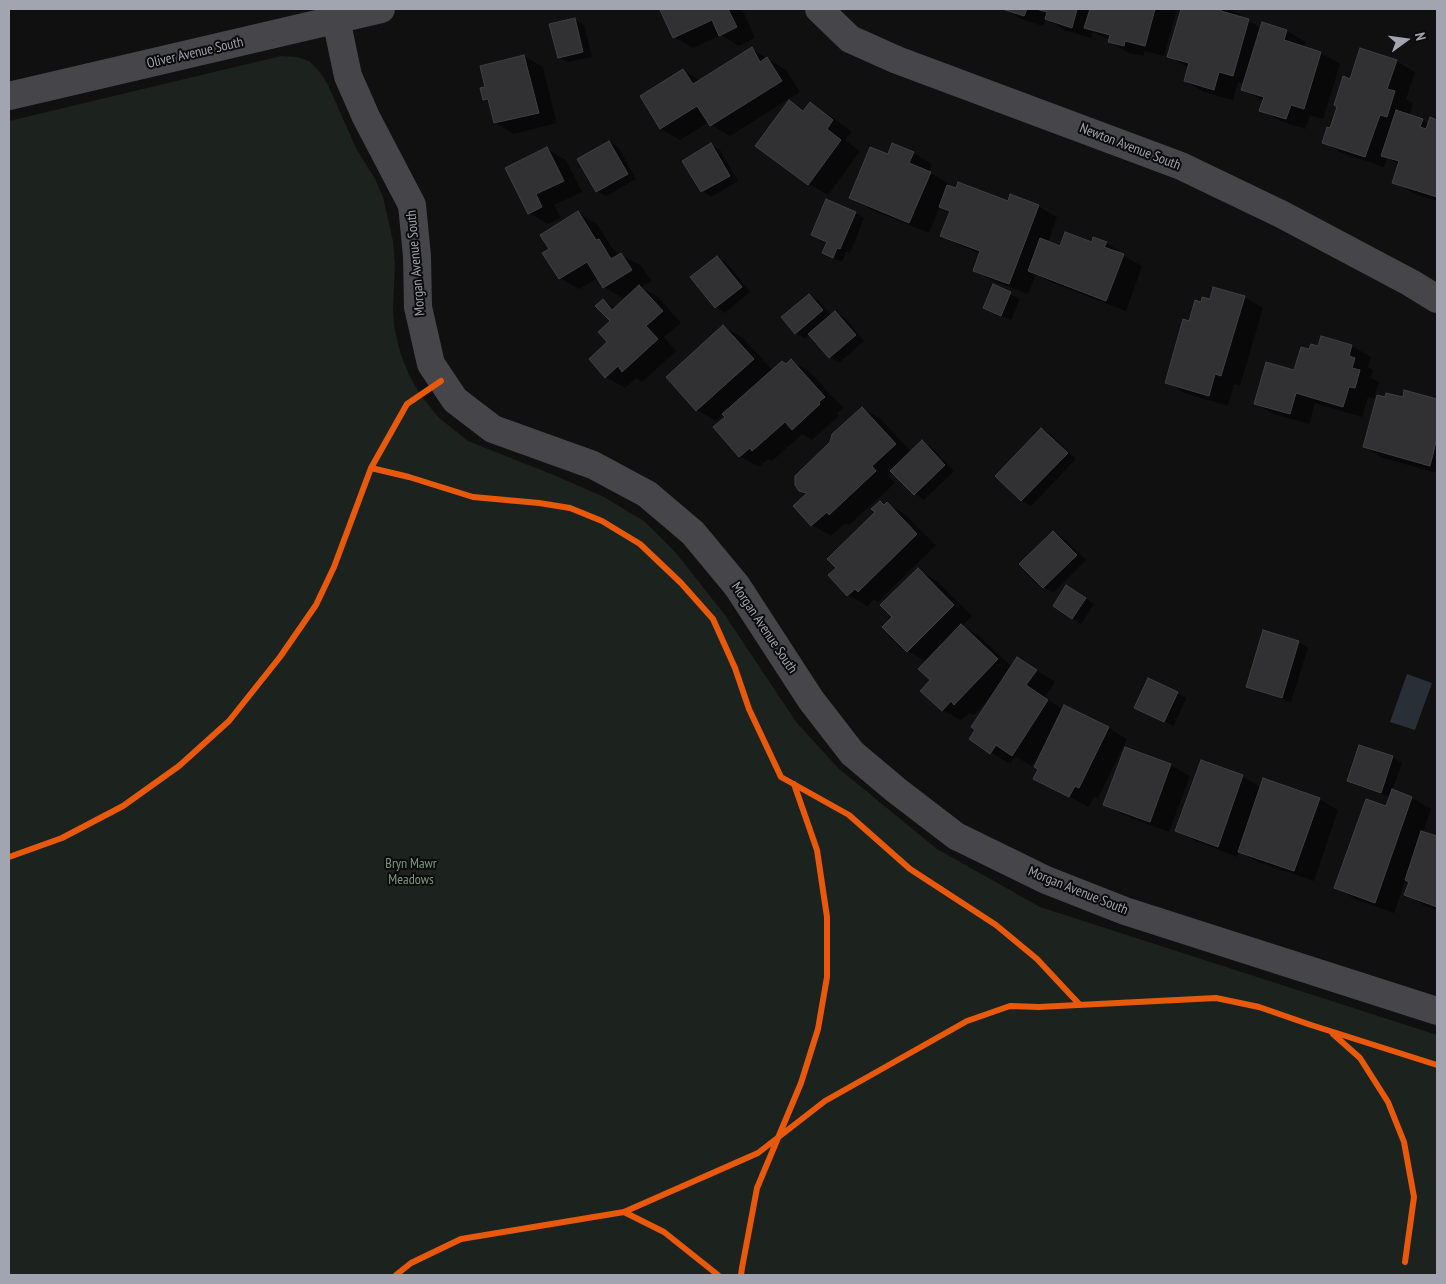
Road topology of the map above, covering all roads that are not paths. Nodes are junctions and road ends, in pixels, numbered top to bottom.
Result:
1 (381, 9) edge
2 (819, 9) edge
3 (336, 20) junction
4 (9, 96) edge
5 (1437, 298) edge
6 (1437, 1011) edge

1 - 3 street, Oliver Avenue South
2 - 5 street, Newton Avenue South
3 - 4 street, Oliver Avenue South
3 - 6 street, Morgan Avenue South

